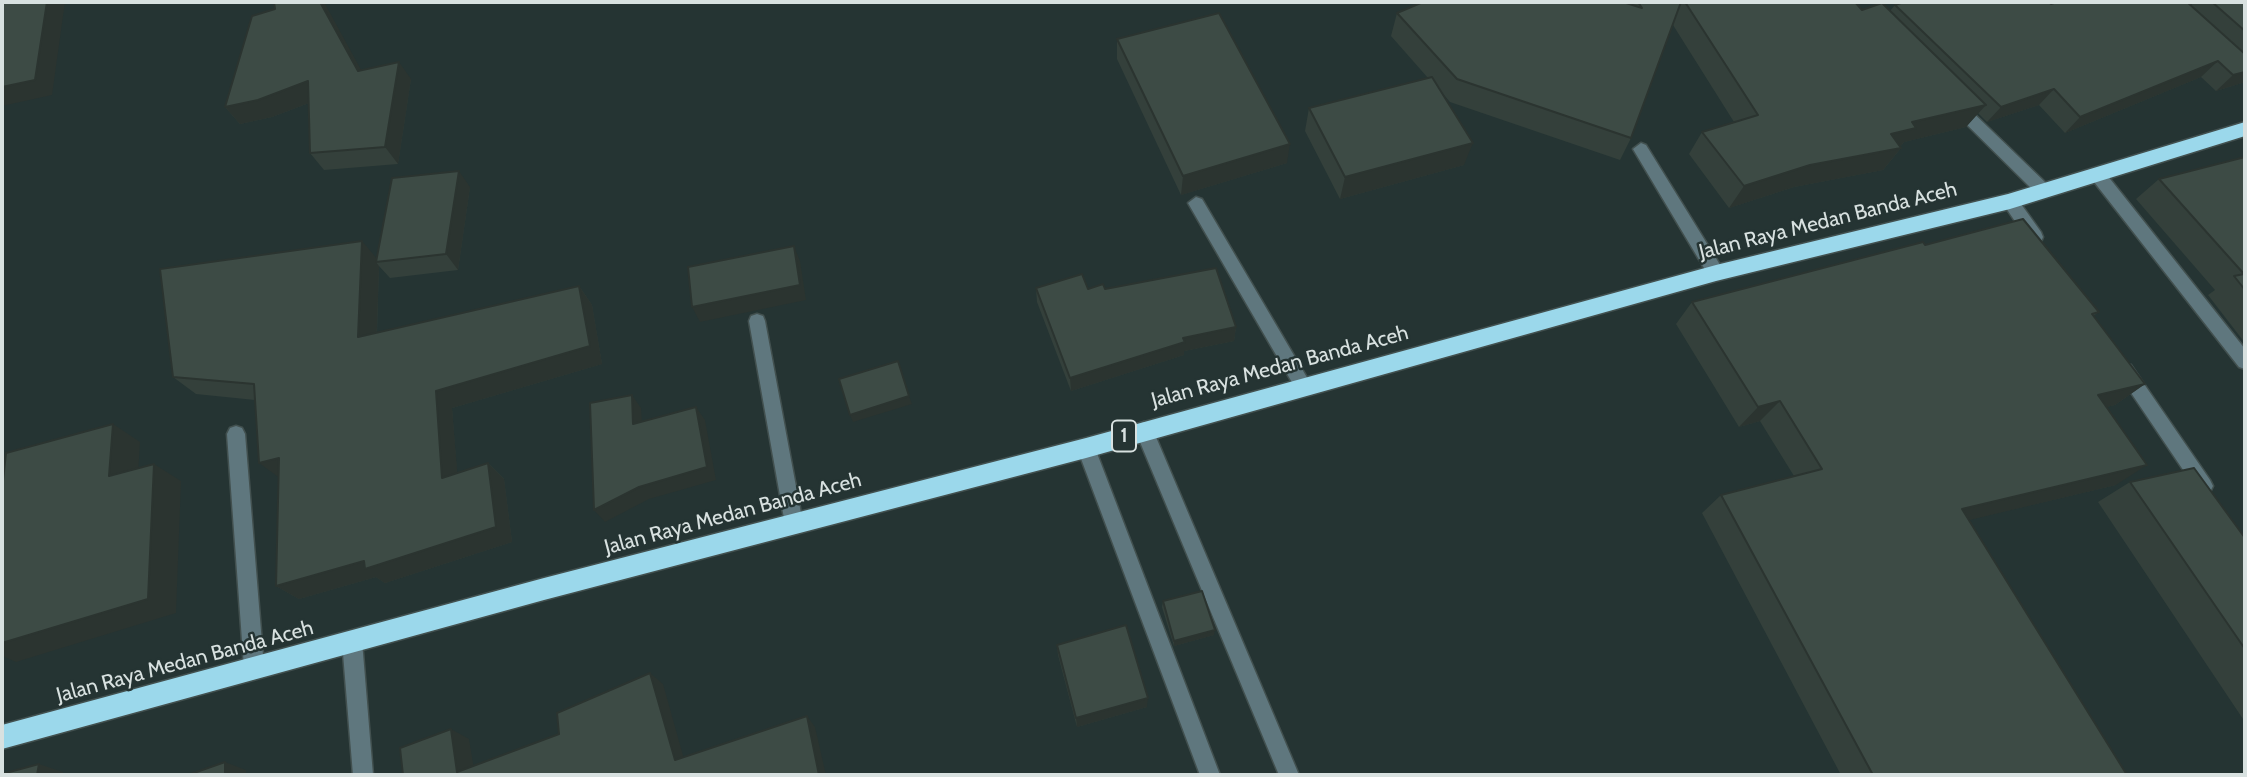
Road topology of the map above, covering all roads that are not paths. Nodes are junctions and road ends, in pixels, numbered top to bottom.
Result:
1 (1945, 95) edge
2 (2245, 129) edge
3 (1641, 149) dead end
4 (2097, 174) junction
5 (2042, 189) junction
6 (2010, 201) junction
7 (1196, 203) dead end
8 (2042, 247) edge
9 (1716, 273) junction
10 (757, 321) dead end
11 (2112, 351) edge
12 (2245, 362) edge
13 (1303, 386) junction
14 (1144, 430) junction
15 (236, 434) dead end
16 (1086, 448) junction
17 (2214, 500) edge
18 (794, 524) junction
19 (352, 641) junction
20 (254, 668) junction
21 (2, 737) edge
22 (363, 775) edge
23 (1210, 775) edge
24 (1289, 775) edge

1 - 5 street
2 - 4 highway, Jalan Raya Medan Banda Aceh / 1
3 - 9 street
4 - 5 highway, Jalan Raya Medan Banda Aceh / 1
4 - 12 street
5 - 6 highway, Jalan Raya Medan Banda Aceh / 1
6 - 8 street
6 - 9 highway, Jalan Raya Medan Banda Aceh / 1
7 - 13 street
9 - 13 highway, Jalan Raya Medan Banda Aceh / 1
10 - 18 street
11 - 17 street
13 - 14 highway, Jalan Raya Medan Banda Aceh / 1
14 - 16 highway, Jalan Raya Medan Banda Aceh / 1
14 - 24 street
15 - 20 street
16 - 18 highway, Jalan Raya Medan Banda Aceh / 1
16 - 23 street
18 - 19 highway, Jalan Raya Medan Banda Aceh / 1
19 - 20 highway, Jalan Raya Medan Banda Aceh / 1
19 - 22 street
20 - 21 highway, Jalan Raya Medan Banda Aceh / 1

